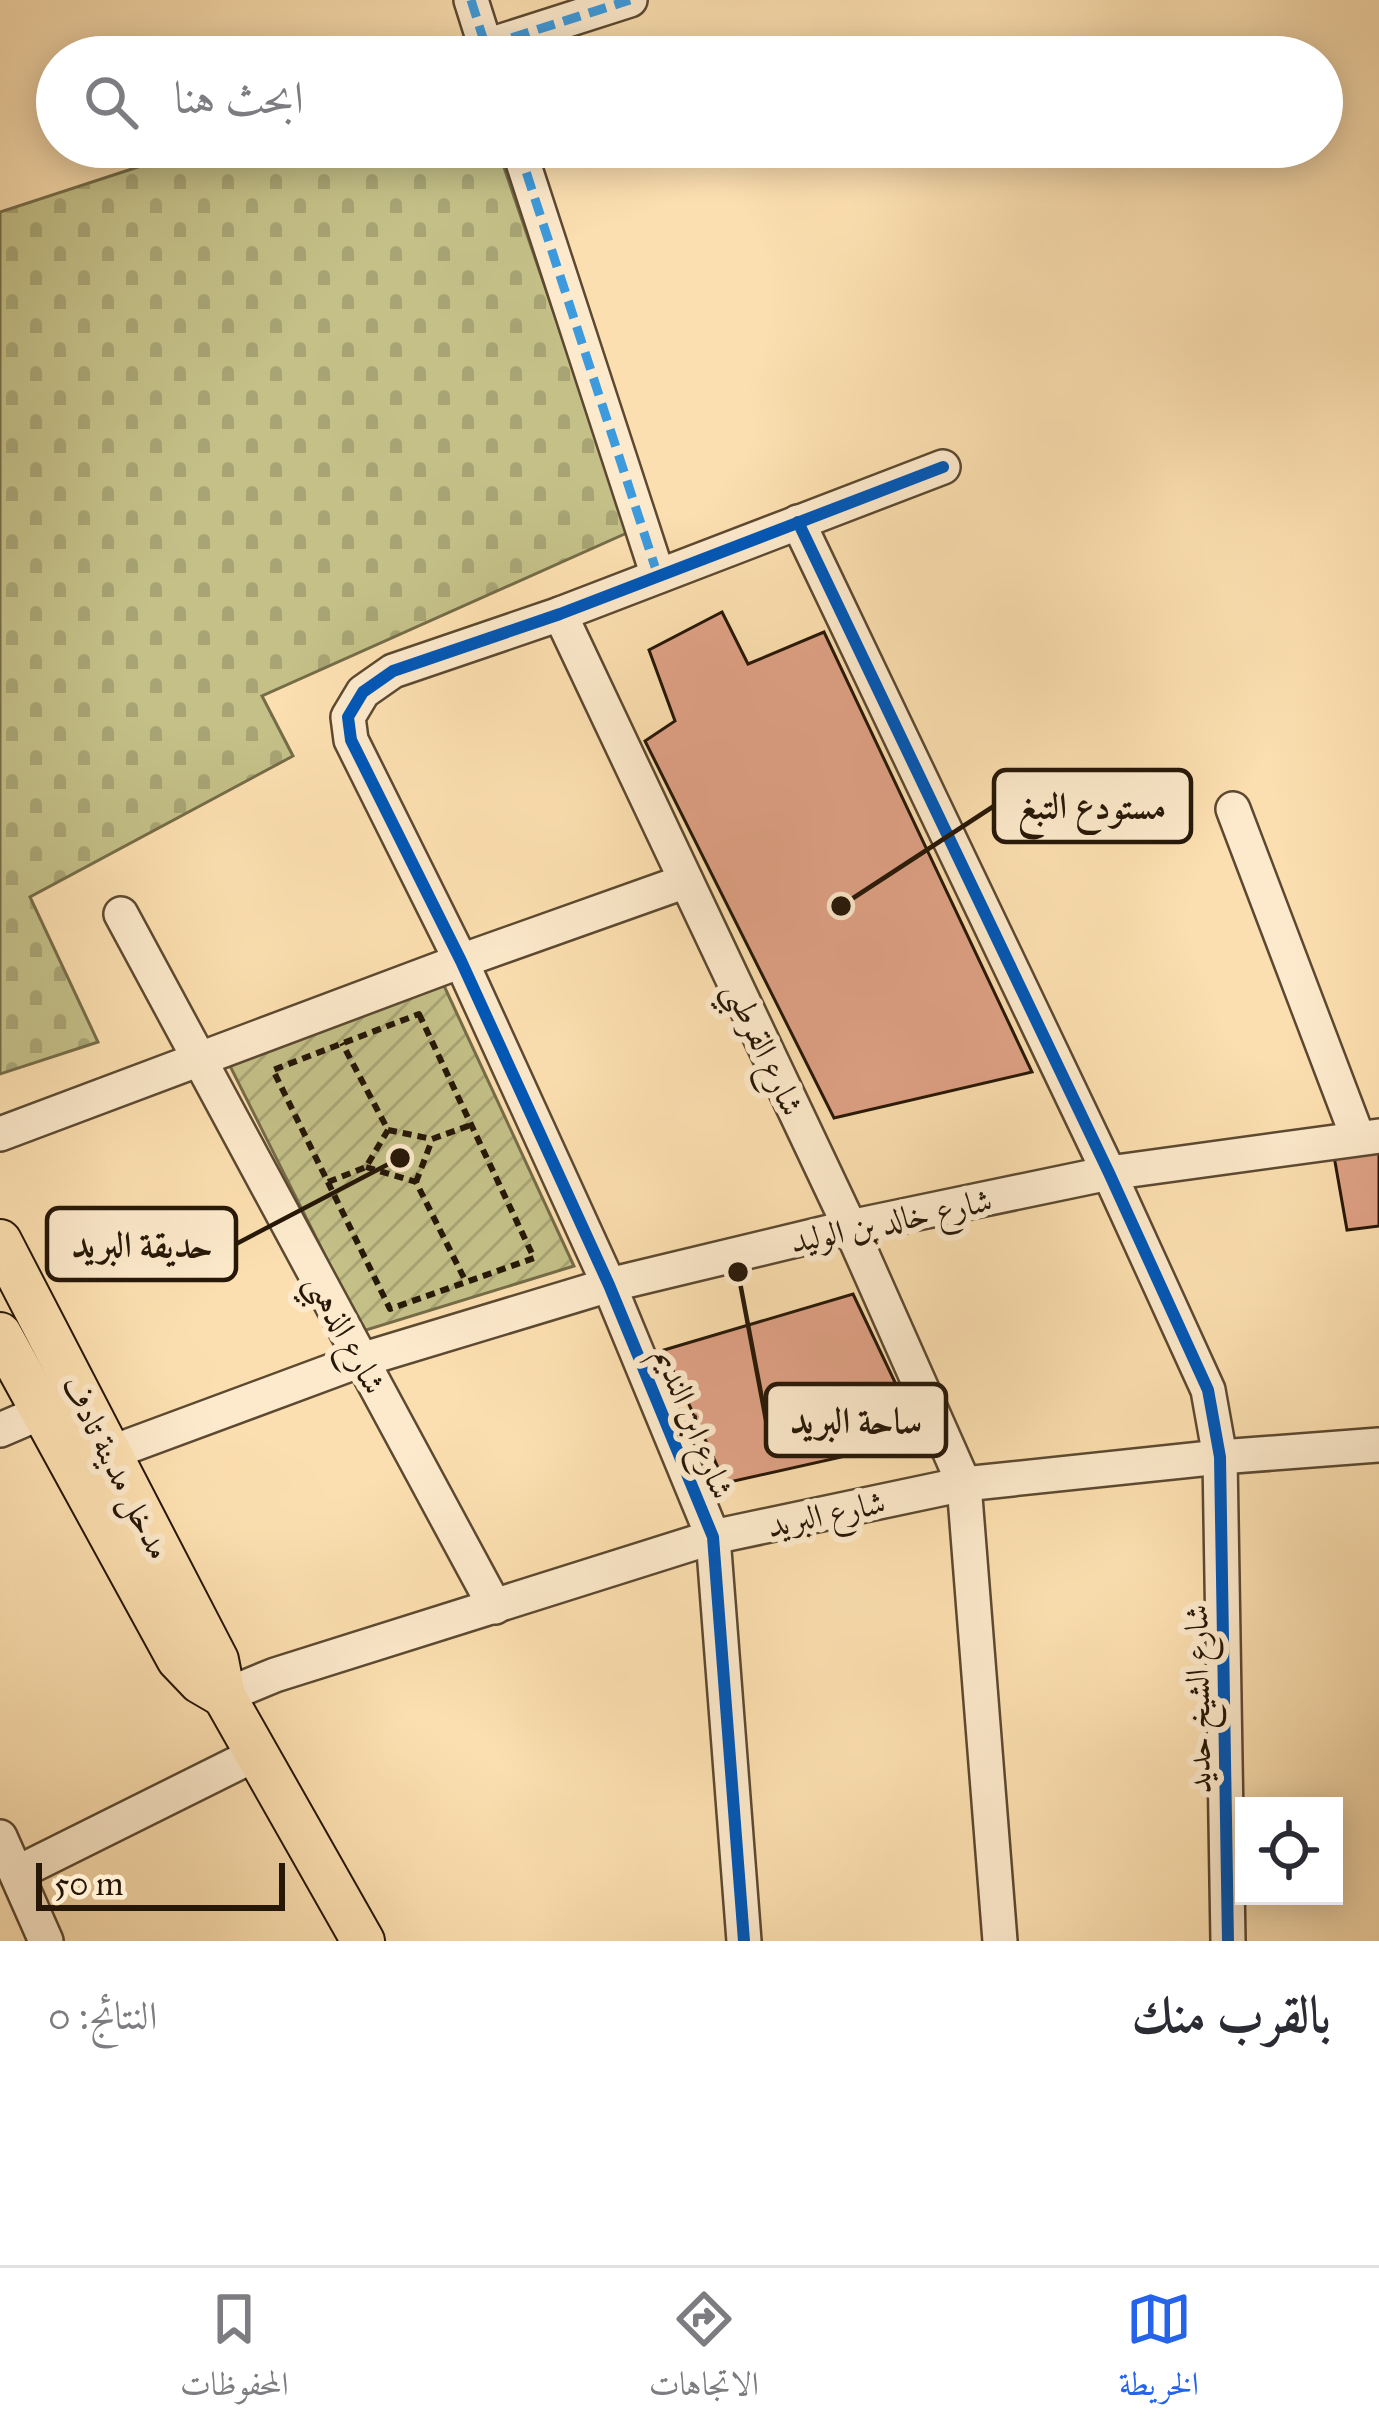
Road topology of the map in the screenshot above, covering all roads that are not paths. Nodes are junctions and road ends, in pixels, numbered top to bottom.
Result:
1 (471, 0) edge
2 (631, 0) edge
3 (482, 36) edge
4 (531, 36) edge
5 (525, 168) edge
6 (943, 467) dead end
7 (798, 523) junction
8 (658, 576) junction
9 (560, 614) junction
10 (1233, 809) dead end
11 (686, 881) junction
12 (121, 914) dead end
13 (461, 961) junction
14 (200, 1058) junction
15 (0, 1134) edge
16 (1369, 1137) edge
17 (1109, 1173) junction
18 (850, 1227) junction
19 (0, 1241) edge
20 (609, 1285) junction
21 (0, 1334) edge
22 (361, 1360) junction
23 (42, 1412) junction
24 (0, 1430) edge
25 (1379, 1445) edge
26 (1220, 1457) junction
27 (93, 1463) junction
28 (964, 1484) junction
29 (713, 1537) junction
30 (495, 1607) junction
31 (224, 1696) junction
32 (258, 1753) junction
33 (0, 1837) edge
34 (16, 1873) junction
35 (46, 1941) edge
36 (363, 1941) edge
37 (744, 1941) edge
38 (1000, 1941) edge
39 (1228, 1941) edge

1 - 3 street
2 - 4 street
5 - 8 street
6 - 7 street
7 - 8 street
7 - 17 street, شارع الشيخ حديد
8 - 9 street
9 - 11 street, شارع القرطبي
9 - 13 street, شارع ابن النديم
10 - 16 street
11 - 13 street
11 - 18 street, شارع القرطبي
12 - 14 street, شارع الذهبي
13 - 14 street
13 - 20 street, شارع ابن النديم
14 - 15 street
14 - 22 street, شارع الذهبي
16 - 17 street, شارع خالد بن الوليد
17 - 18 street, شارع خالد بن الوليد
17 - 26 street, شارع الشيخ حديد
18 - 20 street, شارع خالد بن الوليد
18 - 28 street, شارع القرطبي
19 - 27 main road, مدخل مدينة تادف
20 - 22 street, شارع خالد بن الوليد
20 - 29 street, شارع ابن النديم
21 - 23 main road, مدخل مدينة تادف
22 - 27 street, شارع خالد بن الوليد
22 - 30 street, شارع الذهبي
23 - 24 street
23 - 27 main road, مدخل مدينة تادف
25 - 26 street, شارع البريد
26 - 28 street, شارع البريد
26 - 39 street, شارع الشيخ حديد
27 - 31 main road, مدخل مدينة تادف
28 - 29 street, شارع البريد
28 - 38 street, شارع القرطبي
29 - 30 street, شارع البريد
29 - 37 street, شارع ابن النديم
30 - 31 street, شارع البريد
31 - 32 main road, مدخل مدينة تادف
32 - 34 street
32 - 36 main road, مدخل مدينة تادف
33 - 34 street
34 - 35 street

